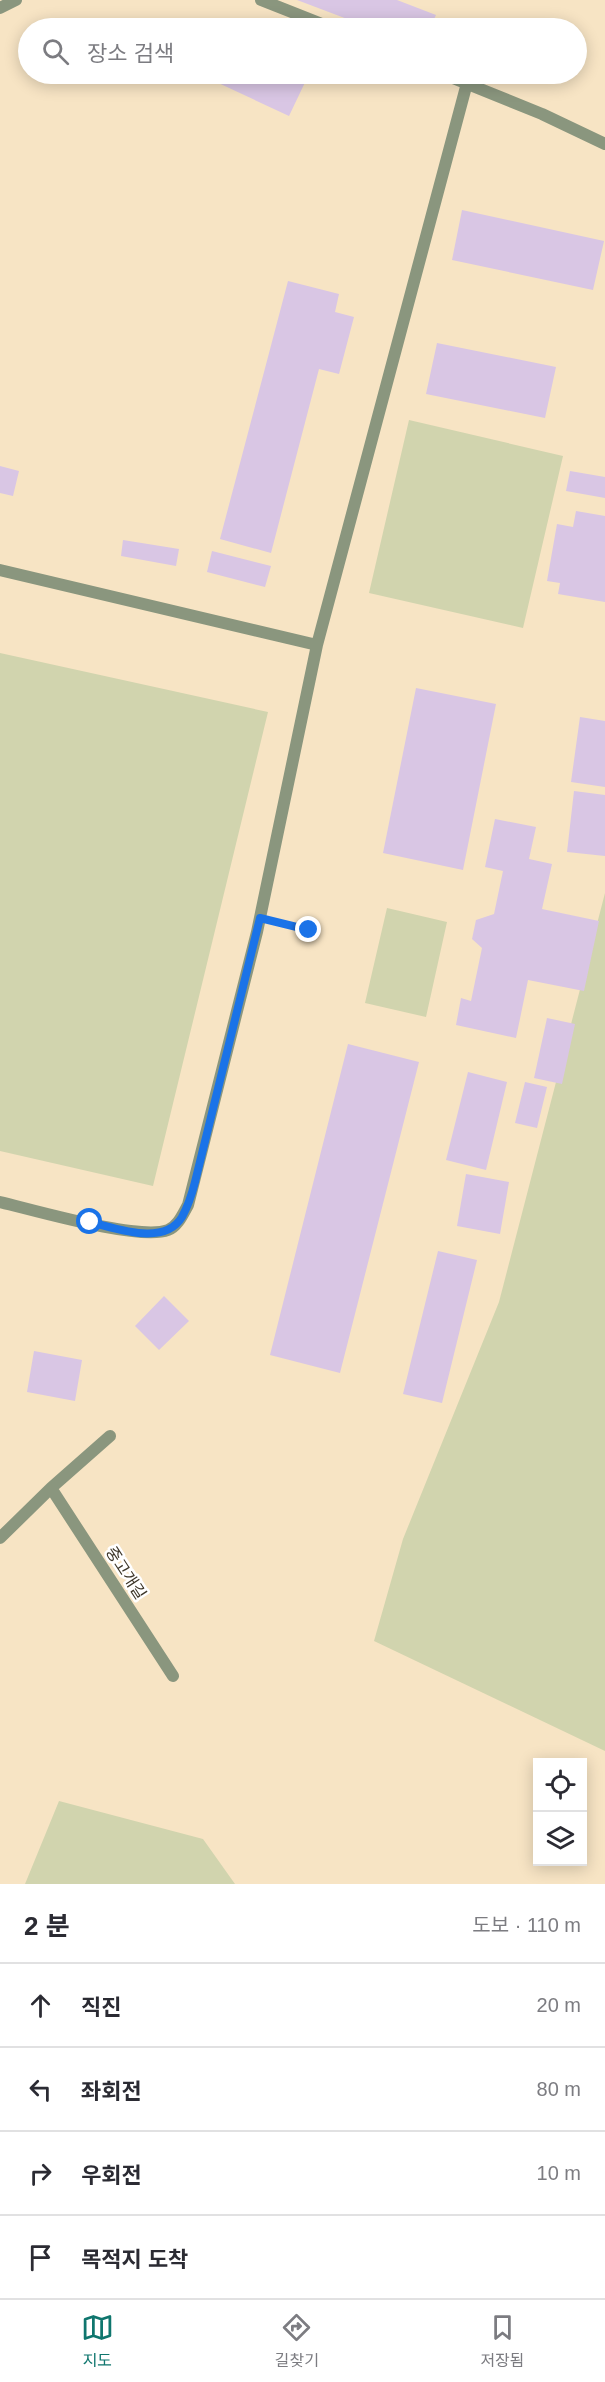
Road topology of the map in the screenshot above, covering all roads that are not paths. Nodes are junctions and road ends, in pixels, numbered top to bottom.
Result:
1 (16, 0) edge
2 (261, 0) edge
3 (0, 8) edge
4 (307, 18) edge
5 (467, 84) edge
6 (469, 84) edge
7 (605, 144) edge
8 (0, 570) edge
9 (316, 645) junction
10 (0, 1202) edge
11 (110, 1436) dead end
12 (51, 1488) junction
13 (0, 1538) edge
14 (173, 1676) dead end

1 - 3 street
2 - 4 street
5 - 9 street
6 - 7 street
8 - 9 street
9 - 10 street
11 - 12 street
12 - 13 street
12 - 14 street, 중고개길

